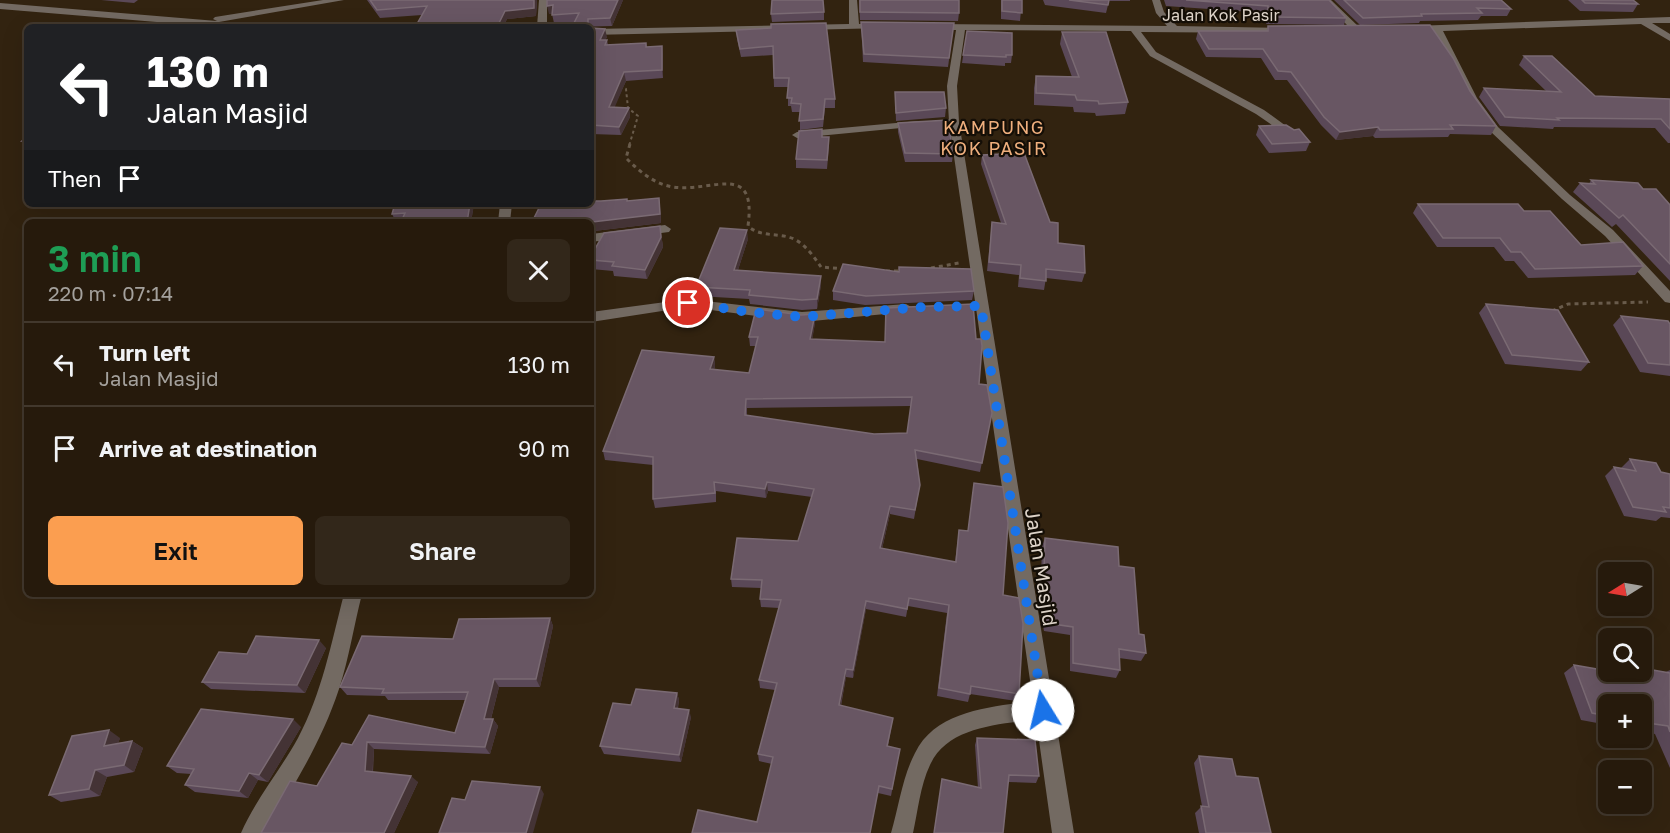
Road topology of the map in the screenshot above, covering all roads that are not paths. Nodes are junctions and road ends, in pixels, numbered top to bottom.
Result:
1 (340, 0) edge
2 (543, 0) edge
3 (853, 0) edge
4 (1156, 0) edge
5 (1326, 0) edge
6 (0, 6) edge
7 (1670, 20) edge
8 (200, 23) junction
9 (1645, 23) junction
10 (212, 24) edge
11 (542, 24) edge
12 (854, 26) junction
13 (890, 26) edge
14 (926, 26) edge
15 (961, 27) junction
16 (1437, 28) junction
17 (1134, 29) junction
18 (1402, 29) edge
19 (1175, 30) junction
20 (1298, 30) edge
21 (1345, 30) edge
22 (1357, 30) junction
23 (1368, 30) edge
24 (594, 32) edge
25 (1670, 38) edge
26 (943, 123) junction
27 (1292, 134) edge
28 (797, 135) edge
29 (665, 229) dead end
30 (594, 238) edge
31 (1664, 300) edge
32 (924, 307) edge
33 (594, 317) edge
34 (352, 597) edge
35 (1043, 710) junction
36 (252, 833) edge
37 (902, 833) edge
38 (1062, 833) edge

1 - 8 street
2 - 11 street
3 - 12 street
4 - 19 street
5 - 22 street
6 - 8 street
7 - 9 street
8 - 10 street
9 - 16 street
9 - 25 street
12 - 13 street
12 - 24 street
14 - 15 street, Jalan Kok Pasir
15 - 17 street, Jalan Kok Pasir
15 - 26 street, Jalan Masjid
16 - 18 street
16 - 31 street
17 - 19 street, Jalan Kok Pasir
17 - 27 street
19 - 20 street, Jalan Kok Pasir
21 - 22 street
22 - 23 street
26 - 28 street
26 - 35 street, Jalan Masjid
29 - 30 street
32 - 33 street
34 - 36 street
35 - 37 street
35 - 38 street, Jalan Masjid

